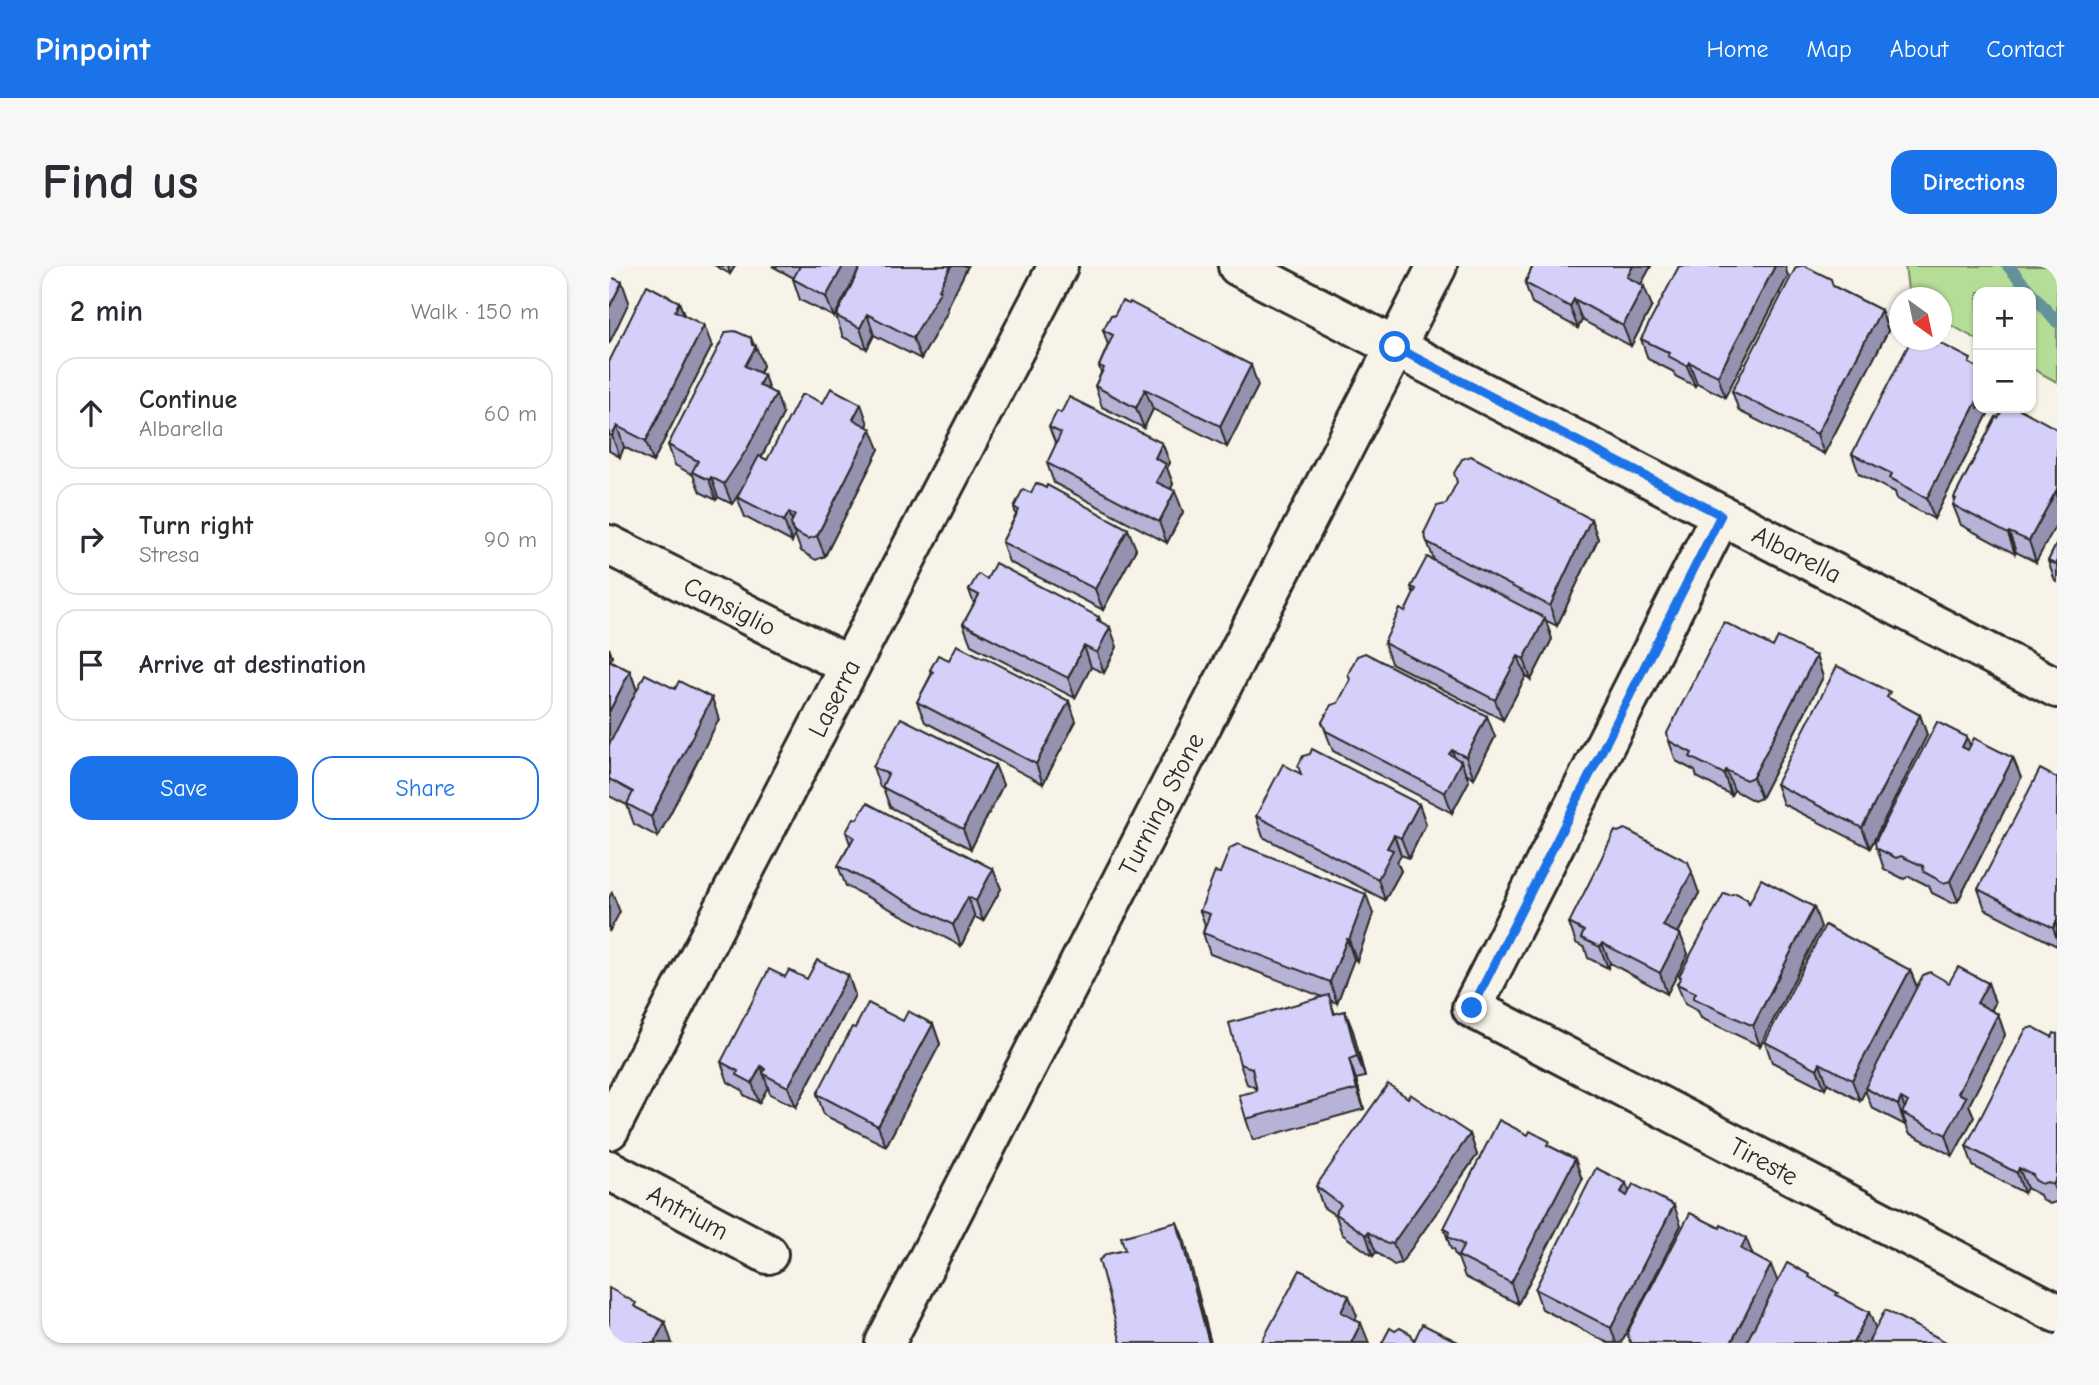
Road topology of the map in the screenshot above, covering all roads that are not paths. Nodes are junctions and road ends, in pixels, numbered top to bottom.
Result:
1 (1058, 266) edge
2 (1238, 266) edge
3 (1437, 266) edge
4 (1395, 347) junction
5 (1721, 515) junction
6 (609, 545) edge
7 (850, 666) junction
8 (2057, 688) edge
9 (609, 1130) edge
10 (609, 1170) edge
11 (768, 1254) dead end
12 (2057, 1313) edge
13 (885, 1343) edge

1 - 7 street, Laserra
2 - 4 street, Albarella
3 - 4 street, Turning Stone
4 - 5 street, Albarella
4 - 13 street, Turning Stone
5 - 8 street, Albarella
5 - 12 street, Tireste
6 - 7 street, Cansiglio
7 - 9 street, Laserra
10 - 11 street, Antrium

